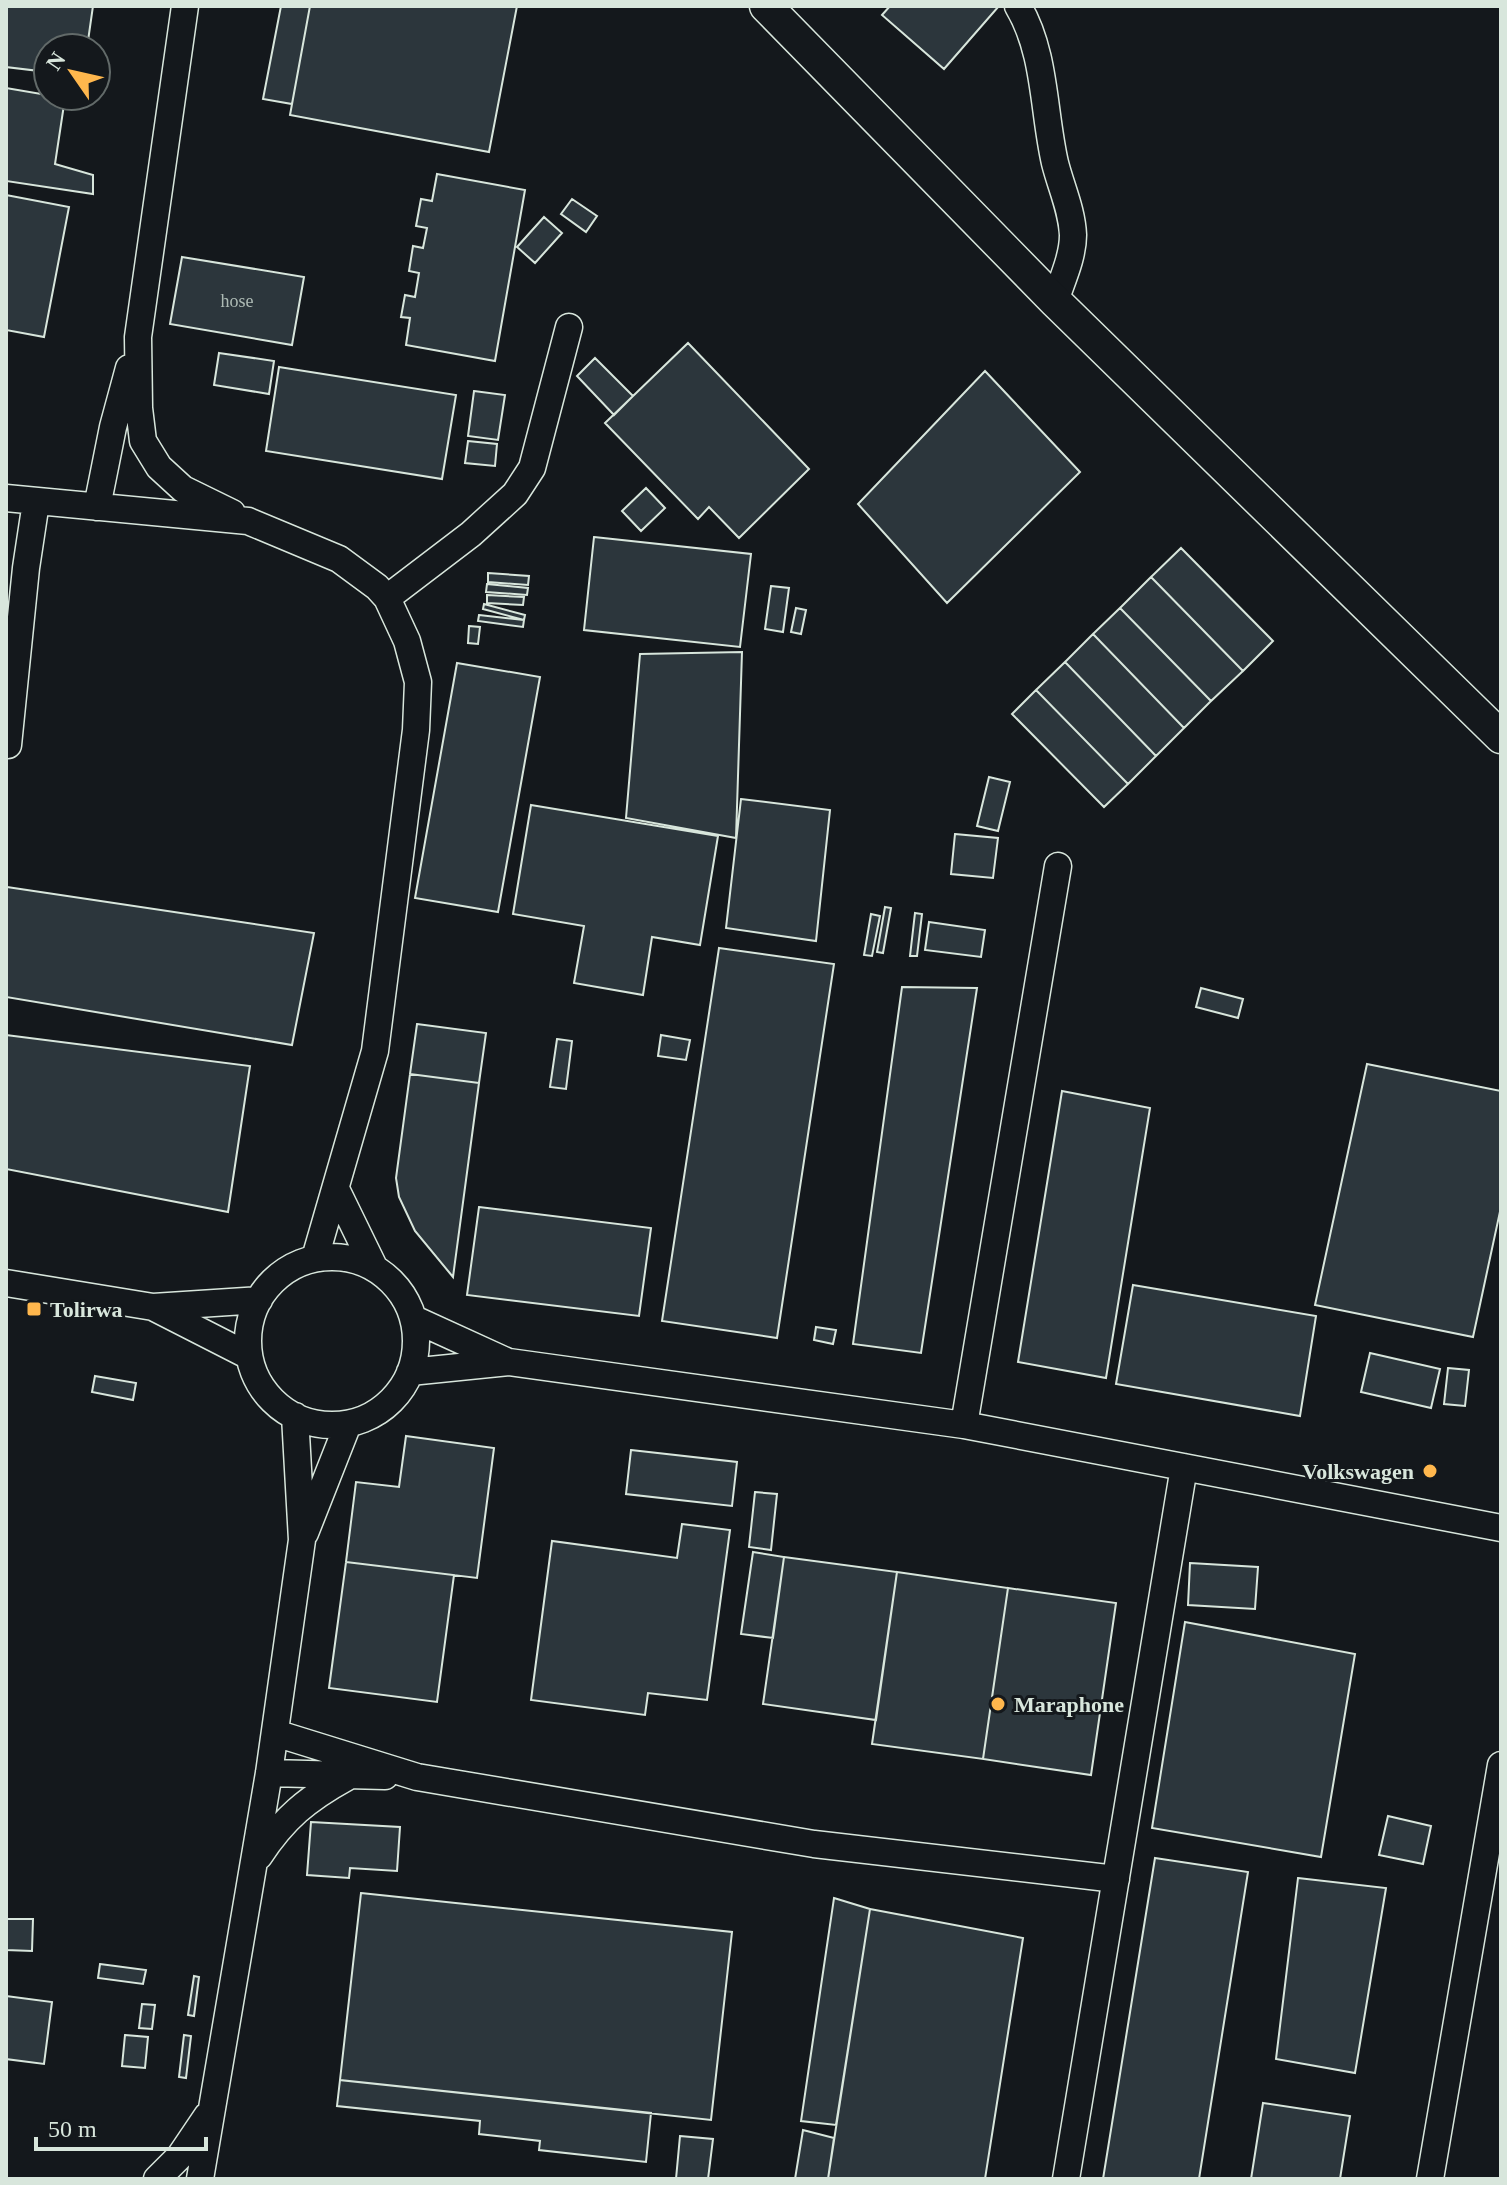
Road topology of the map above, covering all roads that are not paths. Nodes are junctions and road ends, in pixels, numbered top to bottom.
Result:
1 (185, 6) edge
2 (766, 6) edge
3 (1018, 6) edge
4 (1055, 301) junction
5 (569, 327) dead end
6 (138, 337) junction
7 (6, 498) edge
8 (36, 502) junction
9 (97, 507) junction
10 (248, 521) junction
11 (16, 566) edge
12 (387, 598) junction
13 (1501, 737) edge
14 (8, 745) dead end
15 (1058, 866) dead end
16 (336, 1189) junction
17 (315, 1258) junction
18 (374, 1267) junction
19 (6, 1283) edge
20 (259, 1300) junction
21 (153, 1307) junction
22 (414, 1319) junction
23 (249, 1356) junction
24 (509, 1362) junction
25 (410, 1372) junction
26 (295, 1416) junction
27 (348, 1424) junction
28 (964, 1425) junction
29 (1184, 1467) junction
30 (1501, 1528) edge
31 (302, 1540) junction
32 (275, 1733) junction
33 (1501, 1765) edge
34 (269, 1773) junction
35 (349, 1776) junction
36 (417, 1777) junction
37 (254, 1863) junction
38 (1116, 1879) junction
39 (214, 2106) junction
40 (157, 2179) edge
41 (200, 2179) edge
42 (1066, 2179) edge
43 (1430, 2179) edge

1 - 6 lane
2 - 4 main road
3 - 4 lane
4 - 13 main road
5 - 12 lane
6 - 9 lane
6 - 10 lane
7 - 8 lane
8 - 9 lane
8 - 11 lane
9 - 10 lane
10 - 12 lane
11 - 14 lane
12 - 16 lane
15 - 28 lane
16 - 17 lane
16 - 18 lane
17 - 18 lane
17 - 20 lane
18 - 22 lane
19 - 21 lane
20 - 21 lane
20 - 23 lane
21 - 23 lane
22 - 24 lane
22 - 25 lane
23 - 26 lane
24 - 25 lane
24 - 28 lane
25 - 27 lane
26 - 27 lane
26 - 31 lane
27 - 31 lane
28 - 29 lane
29 - 30 lane
29 - 38 lane
31 - 32 lane
32 - 34 lane
32 - 36 lane
33 - 43 lane
34 - 35 lane
34 - 37 lane
35 - 36 lane
35 - 37 lane
36 - 38 lane
37 - 39 lane
38 - 42 lane
39 - 40 lane
39 - 41 lane

